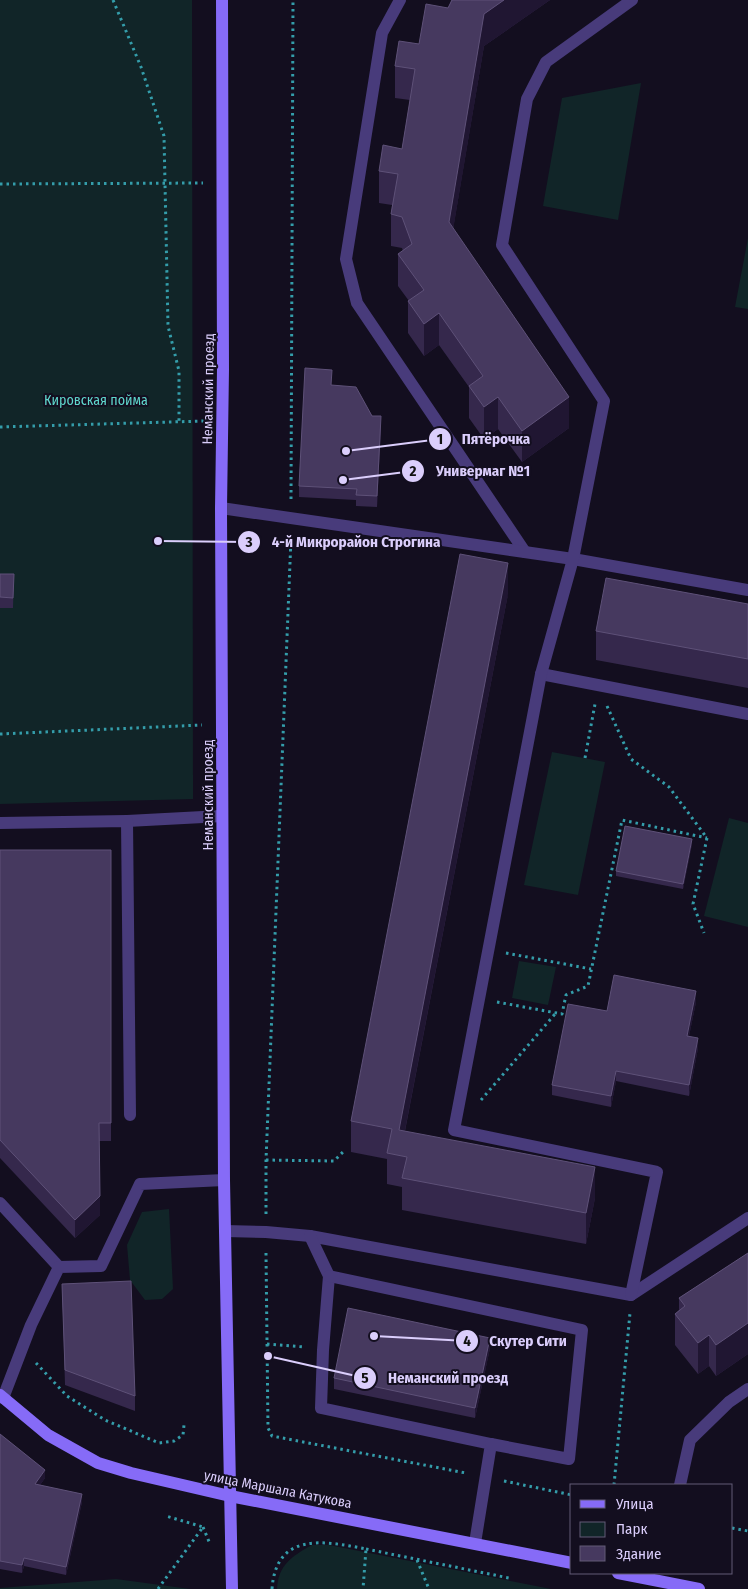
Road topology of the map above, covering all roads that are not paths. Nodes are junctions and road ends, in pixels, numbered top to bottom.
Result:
1 (222, 0) edge
2 (400, 0) edge
3 (632, 0) edge
4 (221, 508) junction
5 (525, 552) junction
6 (573, 559) junction
7 (748, 590) edge
8 (541, 674) junction
9 (748, 714) edge
10 (222, 816) junction
11 (127, 821) junction
12 (0, 823) edge
13 (130, 1116) dead end
14 (224, 1180) junction
15 (0, 1203) edge
16 (748, 1218) edge
17 (225, 1231) junction
18 (310, 1236) junction
19 (59, 1267) junction
20 (329, 1276) junction
21 (631, 1295) junction
22 (748, 1389) edge
23 (1, 1396) edge
24 (490, 1444) junction
25 (680, 1484) edge
26 (230, 1496) junction
27 (475, 1544) junction
28 (570, 1563) edge
29 (629, 1574) edge
30 (662, 1577) edge
31 (232, 1589) edge
32 (699, 1589) edge

1 - 4 street, Неманский проезд
2 - 5 lane
3 - 6 lane
4 - 5 lane
4 - 10 street, Неманский проезд
5 - 6 lane
6 - 7 lane
6 - 8 lane
8 - 9 lane
8 - 21 lane
10 - 11 lane
10 - 14 street, Неманский проезд
11 - 12 lane
11 - 13 lane
14 - 17 street, Неманский проезд
14 - 19 lane
15 - 19 lane
16 - 21 lane
17 - 18 lane
17 - 26 street, Неманский проезд
18 - 20 lane
18 - 21 lane
19 - 23 lane
20 - 24 lane
20 - 24 lane
22 - 25 lane
23 - 26 street, улица Маршала Катукова
24 - 27 lane
26 - 27 street, улица Маршала Катукова
26 - 31 street, Неманский проезд
27 - 28 street, улица Маршала Катукова
29 - 30 street
30 - 32 street

